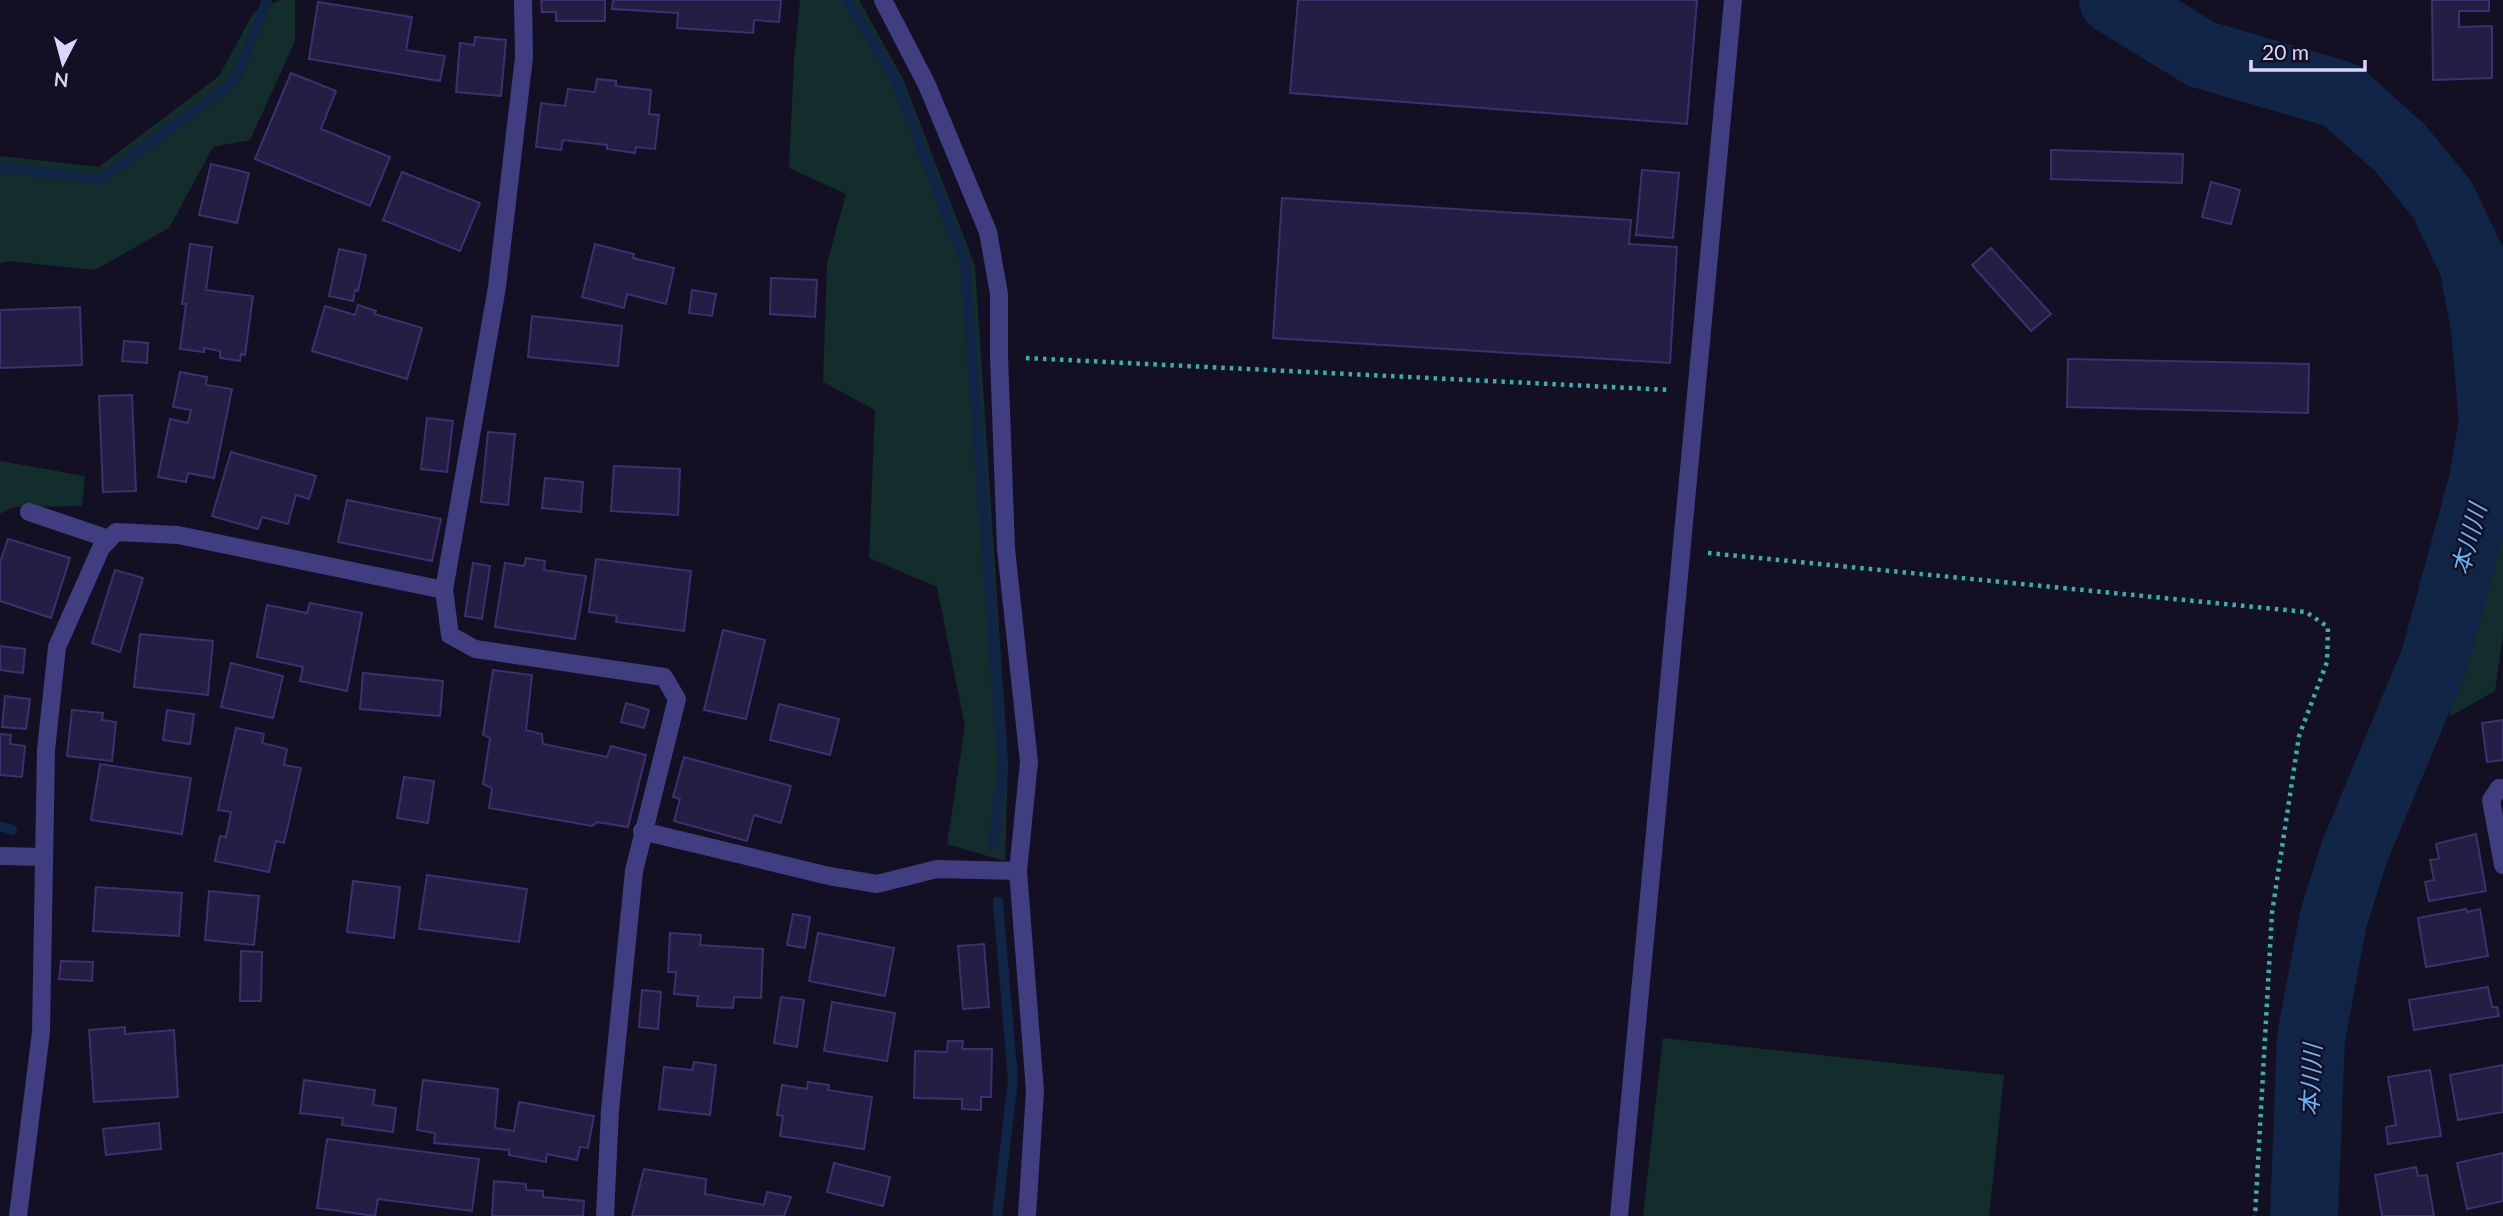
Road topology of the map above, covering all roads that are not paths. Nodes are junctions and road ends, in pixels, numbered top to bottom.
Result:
1 (523, 0) edge
2 (883, 0) edge
3 (1733, 0) edge
4 (29, 512) dead end
5 (109, 539) junction
6 (444, 590) junction
7 (2503, 788) edge
8 (642, 831) junction
9 (0, 856) edge
10 (43, 857) junction
11 (2503, 865) edge
12 (1018, 871) junction
13 (18, 1216) edge
14 (605, 1216) edge
15 (1027, 1216) edge
16 (1619, 1216) edge

1 - 6 street
2 - 12 street
3 - 16 street
4 - 5 street
5 - 6 street
5 - 10 street
6 - 8 street
7 - 11 street
8 - 12 street
8 - 14 street
9 - 10 street
10 - 13 street
12 - 15 street

